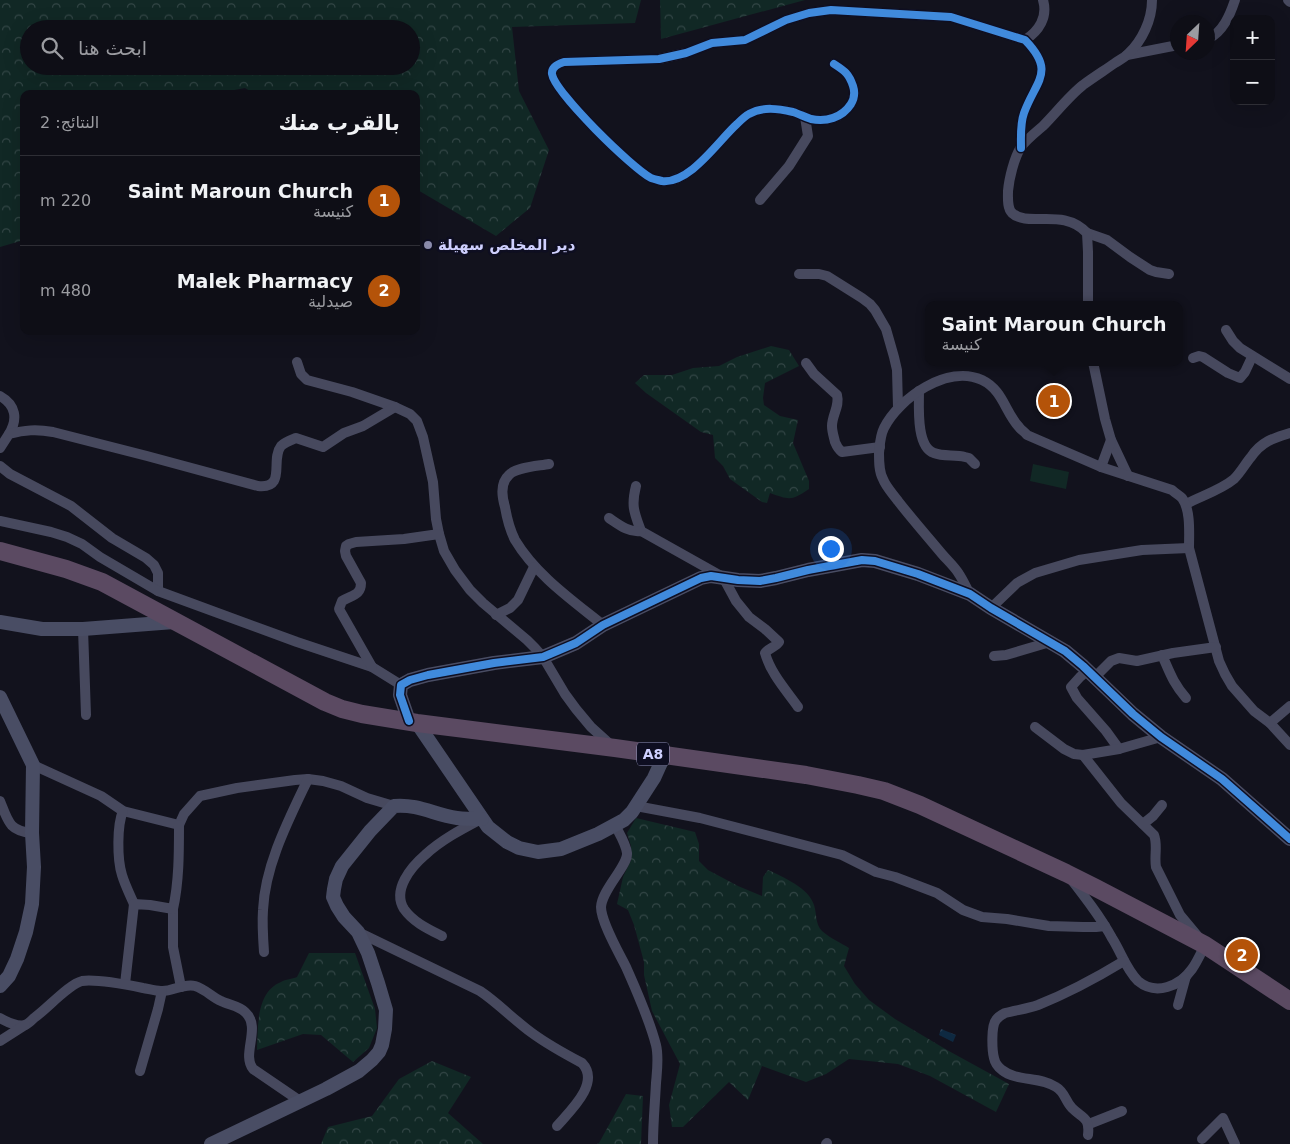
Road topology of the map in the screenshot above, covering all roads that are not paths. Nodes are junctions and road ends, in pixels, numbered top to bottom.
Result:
1 (1043, 0) edge
2 (1152, 0) edge
3 (1235, 0) edge
4 (1215, 34) edge
5 (1025, 40) junction
6 (1170, 47) edge
7 (1127, 55) junction
8 (834, 64) dead end
9 (805, 116) junction
10 (1021, 148) junction
11 (760, 200) dead end
12 (1087, 233) junction
13 (799, 274) dead end
14 (1169, 274) dead end
15 (1088, 301) edge
16 (1226, 330) dead end
17 (1252, 357) junction
18 (1193, 358) dead end
19 (298, 362) dead end
20 (806, 363) dead end
21 (1094, 366) edge
22 (1290, 379) edge
23 (919, 391) junction
24 (0, 396) edge
25 (394, 407) junction
26 (898, 407) junction
27 (1290, 433) edge
28 (9, 434) junction
29 (1111, 440) junction
30 (880, 447) junction
31 (0, 448) edge
32 (549, 464) dead end
33 (975, 464) dead end
34 (0, 466) edge
35 (1101, 467) junction
36 (1128, 476) junction
37 (636, 486) dead end
38 (1186, 504) junction
39 (608, 518) dead end
40 (0, 521) edge
41 (641, 531) junction
42 (439, 534) junction
43 (1189, 548) junction
44 (0, 551) edge
45 (534, 567) junction
46 (723, 577) junction
47 (158, 591) junction
48 (970, 594) junction
49 (991, 608) junction
50 (496, 615) junction
51 (0, 622) edge
52 (174, 622) junction
53 (603, 625) junction
54 (83, 629) junction
55 (1050, 642) junction
56 (1216, 647) junction
57 (1162, 655) junction
58 (994, 656) dead end
59 (543, 657) junction
60 (372, 668) junction
61 (1092, 674) junction
62 (401, 685) junction
63 (0, 697) edge
64 (1186, 698) dead end
65 (1290, 706) edge
66 (798, 707) dead end
67 (86, 715) dead end
68 (413, 722) junction
69 (1270, 724) junction
70 (1035, 727) dead end
71 (1161, 737) junction
72 (1290, 745) edge
73 (615, 748) junction
74 (1119, 749) junction
75 (1083, 754) junction
76 (664, 756) junction
77 (33, 765) junction
78 (308, 779) junction
79 (0, 801) edge
80 (1162, 805) dead end
81 (394, 806) junction
82 (636, 806) junction
83 (122, 810) junction
84 (482, 819) junction
85 (1143, 824) junction
86 (179, 825) junction
87 (615, 825) junction
88 (32, 833) junction
89 (1290, 839) edge
90 (1066, 873) junction
91 (134, 904) junction
92 (173, 909) junction
93 (1105, 926) junction
94 (358, 932) junction
95 (442, 936) dead end
96 (1205, 945) junction
97 (264, 952) dead end
98 (1124, 962) junction
99 (1186, 976) junction
100 (125, 984) junction
101 (0, 986) edge
102 (181, 987) junction
103 (162, 992) junction
104 (1290, 1001) edge
105 (1178, 1005) dead end
106 (0, 1018) edge
107 (26, 1024) junction
108 (0, 1041) edge
109 (140, 1071) dead end
110 (300, 1101) junction
111 (1122, 1111) dead end
112 (557, 1126) dead end
113 (1202, 1139) dead end
114 (211, 1144) edge
115 (653, 1144) edge
116 (1235, 1144) edge

1 - 5 street
2 - 7 street
3 - 4 street
5 - 9 street
5 - 10 street
6 - 7 street
7 - 10 street
8 - 9 street
9 - 11 street
10 - 12 street
12 - 14 street
12 - 15 street
13 - 26 street
16 - 17 street
17 - 18 street
17 - 22 street
19 - 25 street
20 - 30 street
21 - 29 street
23 - 26 street
23 - 33 street
23 - 35 street
24 - 28 street
25 - 28 street
25 - 42 street
26 - 30 street
27 - 38 street
28 - 31 street
29 - 35 street
29 - 36 street
30 - 48 street
32 - 45 street
34 - 47 street
35 - 36 street
36 - 38 street
37 - 41 street
38 - 43 street
39 - 41 street
40 - 47 street
41 - 46 street
42 - 50 street
42 - 60 street
43 - 49 street
43 - 56 street
44 - 52 highway, A8
45 - 50 street
45 - 53 street
46 - 48 street
46 - 53 street
46 - 66 street
47 - 60 street
48 - 49 street
49 - 55 street
50 - 59 street
51 - 54 street
52 - 54 street
52 - 68 highway, A8
53 - 59 street
54 - 67 street
55 - 58 street
55 - 61 street
56 - 57 street
56 - 69 street
57 - 61 street
57 - 64 street
59 - 62 street
59 - 73 street
60 - 62 street
61 - 71 street
61 - 74 street
62 - 68 street
63 - 77 street
65 - 69 street
68 - 73 highway, A8
68 - 84 street
69 - 72 street
70 - 75 street
71 - 74 street
71 - 89 street
73 - 76 highway, A8
74 - 75 street
75 - 85 street
76 - 82 street
76 - 90 highway, A8
77 - 83 street
77 - 88 street
78 - 81 street
78 - 86 street
78 - 97 street
79 - 88 street
80 - 85 street
81 - 84 street
81 - 94 street
82 - 87 street
82 - 93 street
83 - 86 street
83 - 91 street
84 - 87 street
84 - 95 street
85 - 96 street
86 - 92 street
87 - 115 street
88 - 101 street
90 - 93 street
90 - 96 highway, A8
91 - 92 street
91 - 100 street
92 - 102 street
93 - 98 street
94 - 110 street
94 - 112 street
96 - 99 street
96 - 104 highway, A8
98 - 99 street
98 - 111 street
99 - 105 street
100 - 103 street
100 - 107 street
102 - 103 street
102 - 110 street
103 - 109 street
106 - 107 street
107 - 108 street
110 - 114 street
113 - 116 street

